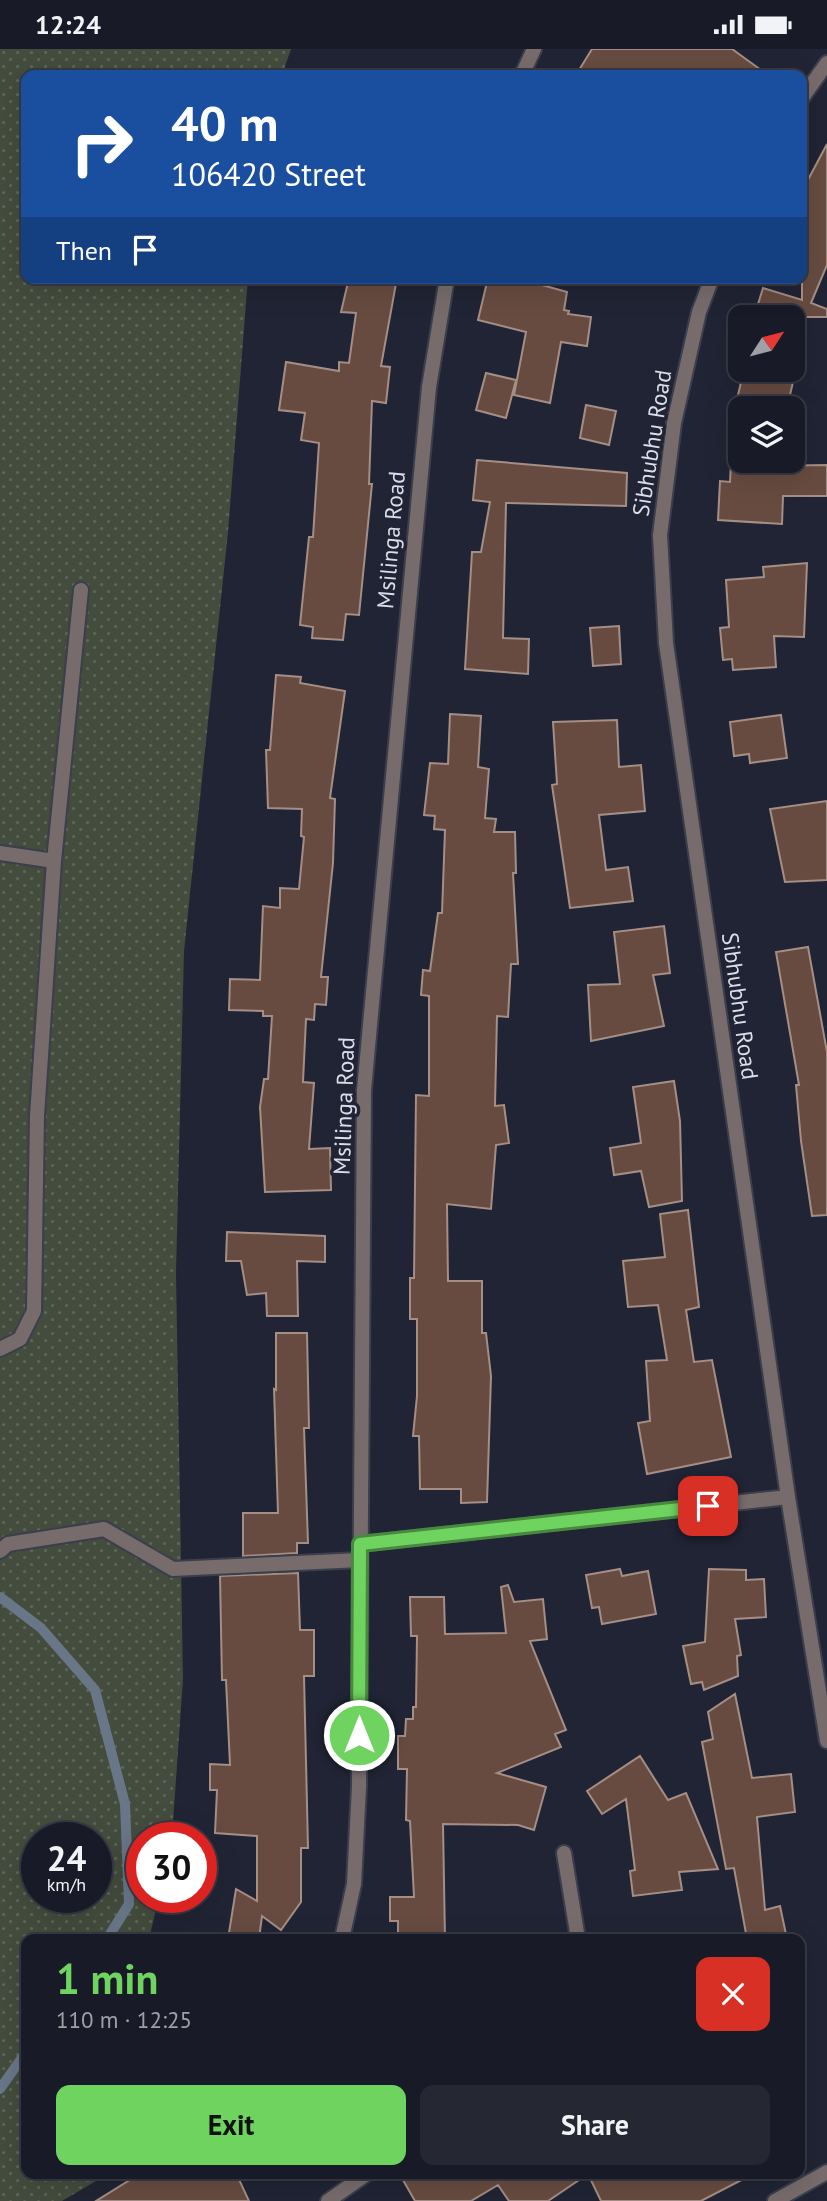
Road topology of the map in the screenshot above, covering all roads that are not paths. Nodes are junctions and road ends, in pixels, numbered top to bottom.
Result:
1 (534, 49) edge
2 (827, 63) edge
3 (524, 70) edge
4 (807, 91) edge
5 (446, 284) edge
6 (710, 284) edge
7 (81, 590) dead end
8 (0, 853) edge
9 (54, 860) junction
10 (0, 1349) edge
11 (788, 1497) junction
12 (360, 1544) junction
13 (0, 1551) edge
14 (360, 1560) junction
15 (827, 1741) edge
16 (564, 1853) dead end
17 (343, 1934) edge
18 (577, 1934) edge
19 (827, 2172) edge
20 (359, 2179) edge
21 (328, 2201) edge
22 (775, 2201) edge

1 - 3 street
2 - 4 street
5 - 12 street, Msilinga Road
6 - 11 street, Sibhubhu Road
7 - 9 street
8 - 9 street
9 - 10 street
11 - 12 street
11 - 15 street, Sibhubhu Road
12 - 14 street, Msilinga Road
13 - 14 street
14 - 17 street, Msilinga Road
16 - 18 street
19 - 22 street
20 - 21 street

